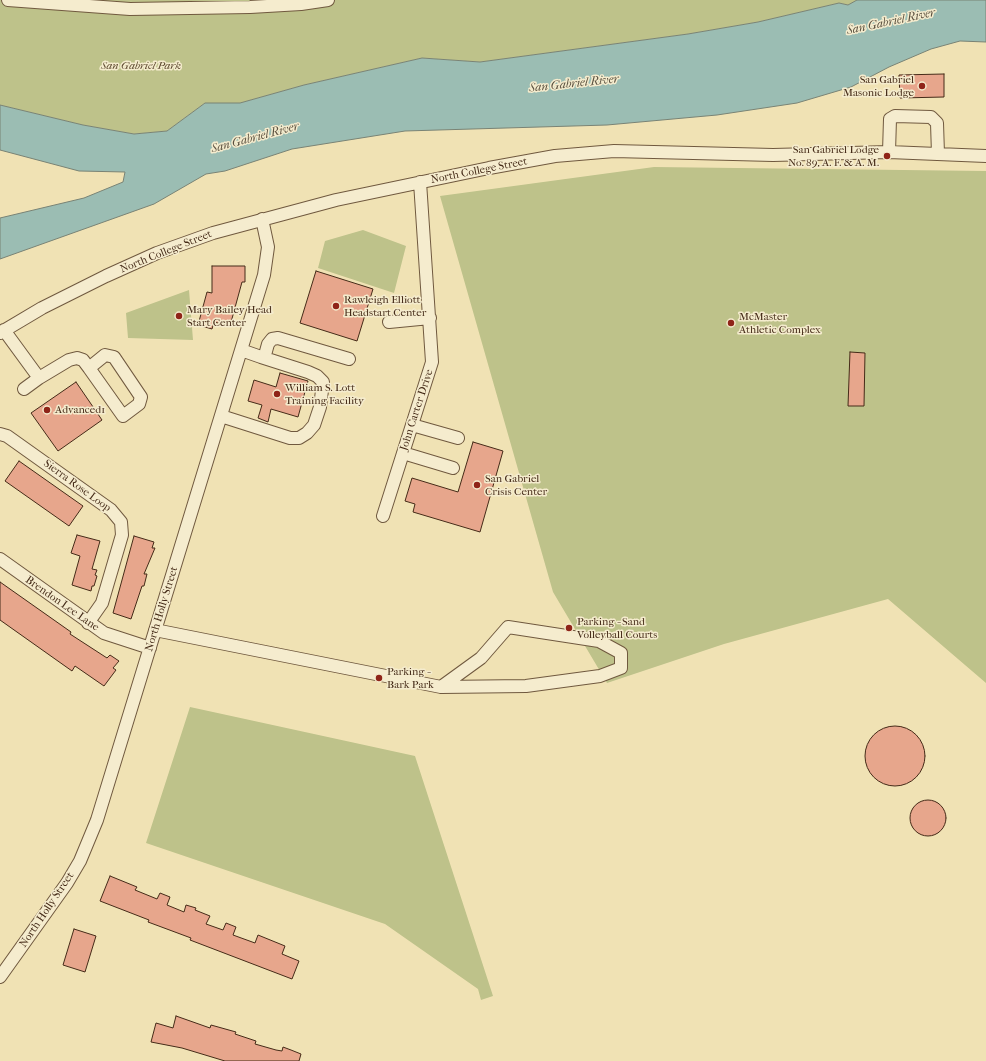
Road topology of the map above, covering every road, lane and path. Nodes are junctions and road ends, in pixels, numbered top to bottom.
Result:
1 (8, 0) edge
2 (328, 0) edge
3 (888, 152) junction
4 (938, 154) junction
5 (986, 156) edge
6 (420, 182) junction
7 (262, 219) junction
8 (430, 318) junction
9 (389, 322) dead end
10 (2, 331) edge
11 (241, 350) junction
12 (261, 357) junction
13 (349, 359) dead end
14 (89, 368) junction
15 (39, 378) junction
16 (24, 389) dead end
17 (221, 416) junction
18 (412, 425) junction
19 (0, 434) edge
20 (458, 438) dead end
21 (403, 453) junction
22 (453, 468) dead end
23 (383, 516) dead end
24 (0, 559) edge
25 (88, 623) junction
26 (156, 630) junction
27 (150, 648) junction
28 (441, 687) junction
29 (0, 977) edge

1 - 2 street
3 - 4 street, North College Street
3 - 4 street
3 - 6 street, North College Street
4 - 5 street, North College Street
6 - 7 street, North College Street
6 - 8 street, John Carter Drive
7 - 10 street, North College Street
7 - 11 street, North Holly Street
8 - 9 street
8 - 18 street, John Carter Drive
10 - 15 street
11 - 12 street
11 - 17 street, North Holly Street
12 - 13 street
12 - 17 street
14 - 14 street
14 - 15 street
15 - 16 street
17 - 26 street, North Holly Street
18 - 20 street
18 - 21 street, John Carter Drive
19 - 25 street, Sierra Rose Loop
21 - 22 street
21 - 23 street, John Carter Drive
24 - 25 street, Brendon Lee Lane
25 - 27 street, Brendon Lee Lane
26 - 27 street, North Holly Street
26 - 28 street
27 - 29 street, North Holly Street
28 - 28 street

